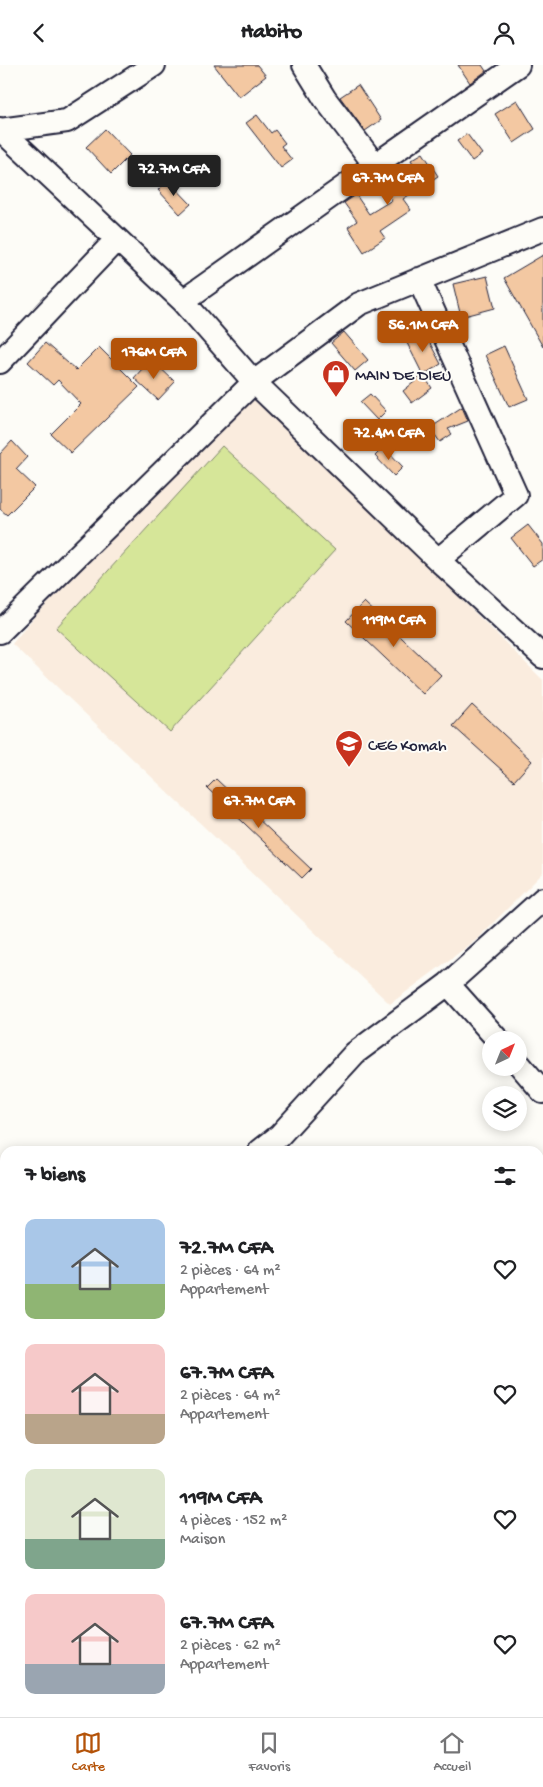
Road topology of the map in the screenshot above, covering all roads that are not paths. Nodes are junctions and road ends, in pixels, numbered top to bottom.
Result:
1 (154, 65) edge
2 (304, 65) edge
3 (518, 65) edge
4 (0, 129) edge
5 (375, 165) junction
6 (543, 229) edge
7 (117, 239) junction
8 (420, 279) junction
9 (183, 301) junction
10 (0, 362) edge
11 (254, 382) junction
12 (438, 560) junction
13 (0, 632) edge
14 (543, 657) edge
15 (543, 899) edge
16 (448, 984) junction
17 (490, 1031) edge
18 (528, 1074) edge
19 (543, 1092) edge
20 (266, 1146) edge

1 - 4 street
2 - 5 street
3 - 5 street
4 - 7 street
5 - 9 street
6 - 8 street
7 - 9 street
7 - 10 street
8 - 11 street
8 - 12 street
9 - 11 street
11 - 12 street
11 - 13 street
12 - 14 street
15 - 16 street
16 - 17 street
16 - 20 street
18 - 19 street

